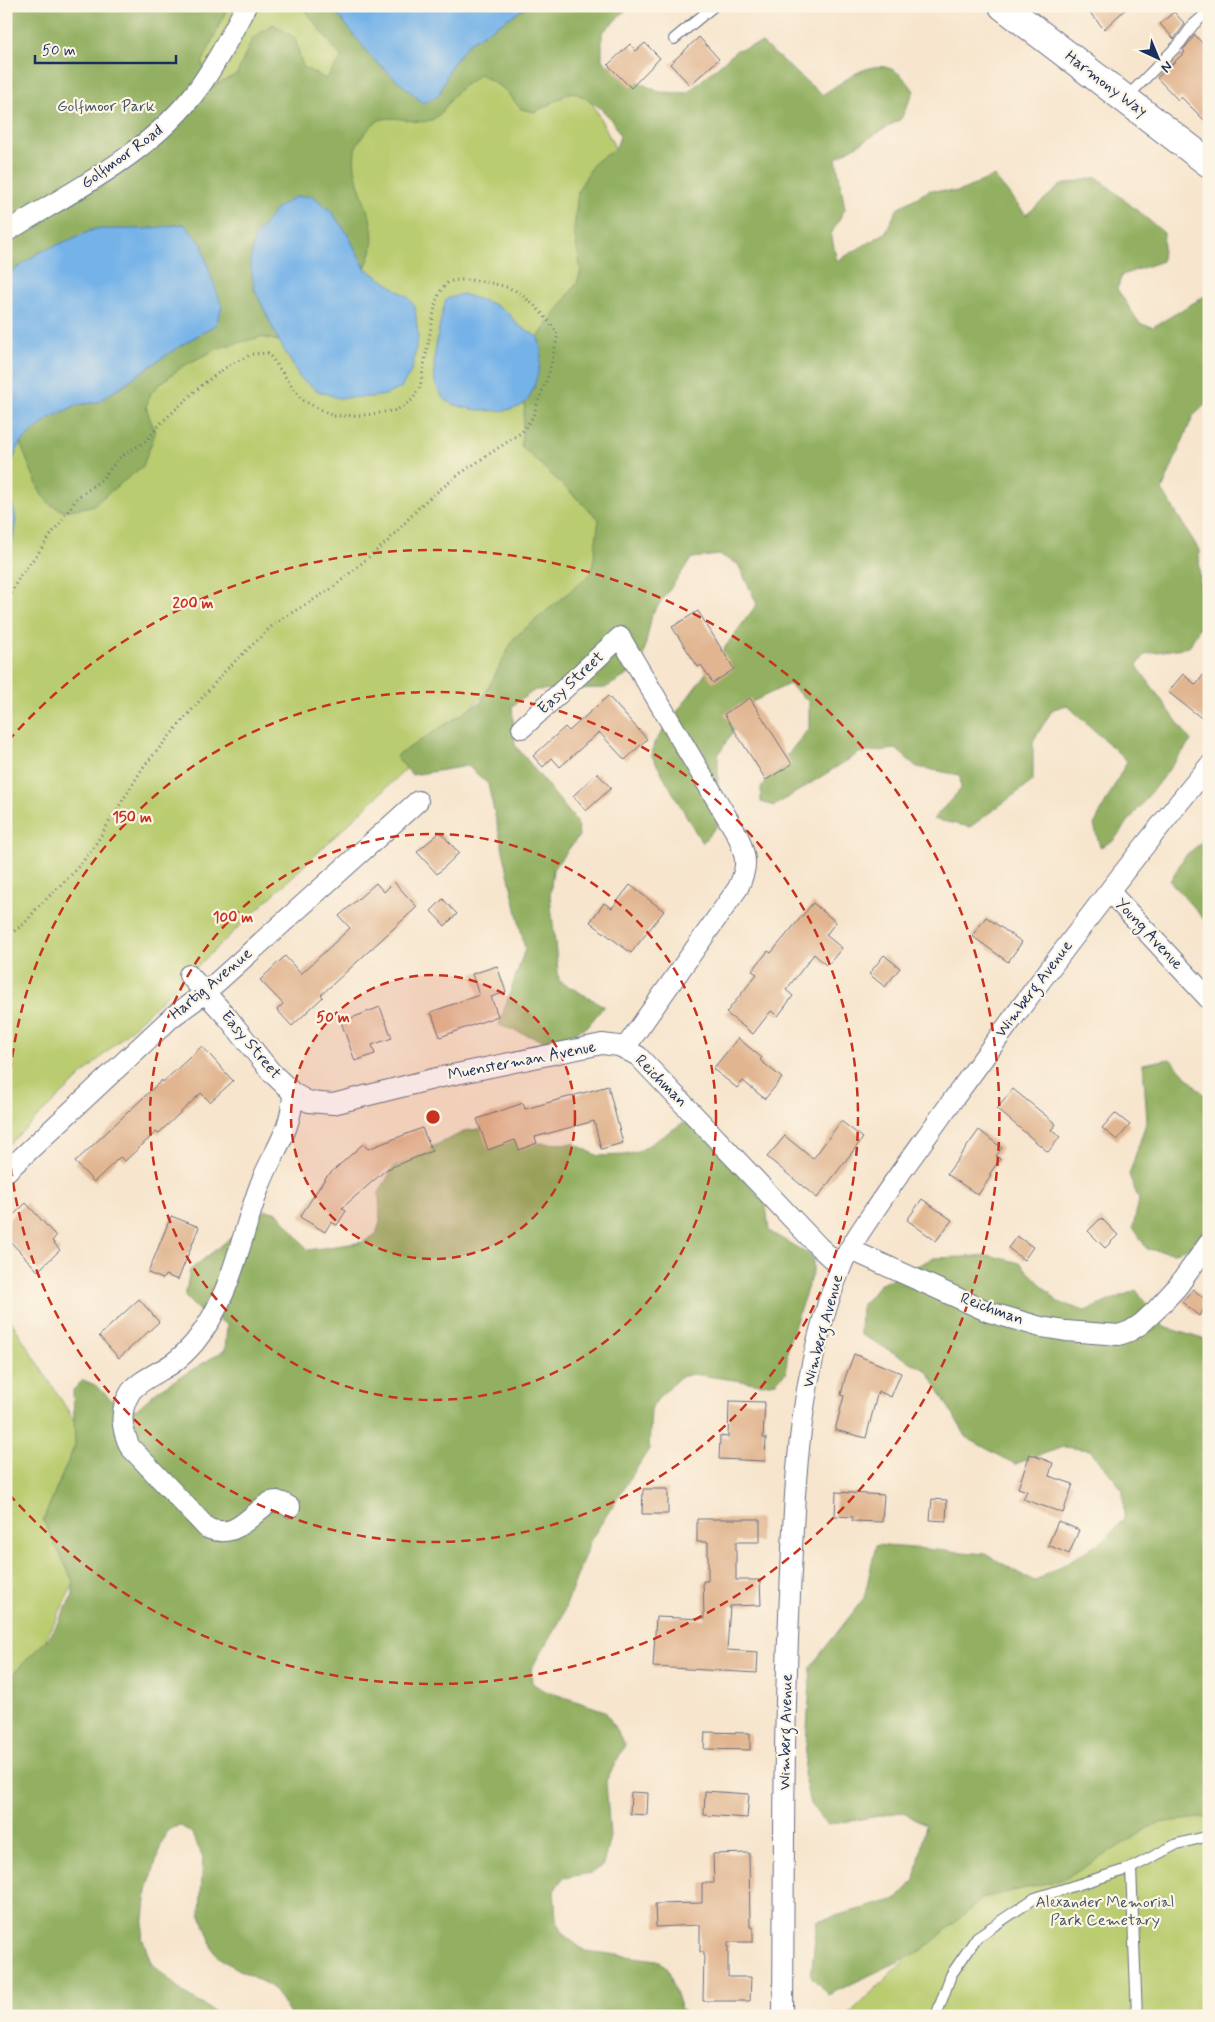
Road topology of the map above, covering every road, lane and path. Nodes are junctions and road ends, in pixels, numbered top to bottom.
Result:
1 (246, 6) edge
2 (714, 6) edge
3 (1003, 6) edge
4 (1209, 11) edge
5 (674, 39) dead end
6 (1125, 99) junction
7 (1209, 163) edge
8 (6, 232) edge
9 (6, 602) edge
10 (522, 728) dead end
11 (1209, 766) edge
12 (418, 800) dead end
13 (1109, 891) junction
14 (6, 937) edge
15 (189, 975) dead end
16 (205, 993) junction
17 (1209, 999) edge
18 (625, 1048) junction
19 (293, 1093) junction
20 (6, 1172) edge
21 (1209, 1243) edge
22 (849, 1249) junction
23 (841, 1267) junction
24 (290, 1507) dead end
25 (1209, 1836) edge
26 (1131, 1868) junction
27 (783, 2016) edge
28 (936, 2016) edge
29 (1137, 2016) edge

1 - 8 street, Golfmoor Road
2 - 5 lane
3 - 6 street, Harmony Way
4 - 6 lane
6 - 7 street, Harmony Way
9 - 14 path
10 - 18 street, Easy Street
11 - 13 street, Wimberg Avenue
12 - 16 street, Hartig Avenue
13 - 17 street, Young Avenue
13 - 22 street, Wimberg Avenue
15 - 16 street, Easy Street
16 - 19 street, Easy Street
16 - 20 street, Hartig Avenue
18 - 19 street, Muensterman Avenue
18 - 23 street, Reichman
19 - 24 street
21 - 22 street, Reichman
22 - 23 street, Wimberg Avenue
23 - 27 street, Wimberg Avenue
25 - 26 lane
26 - 28 lane
26 - 29 lane

